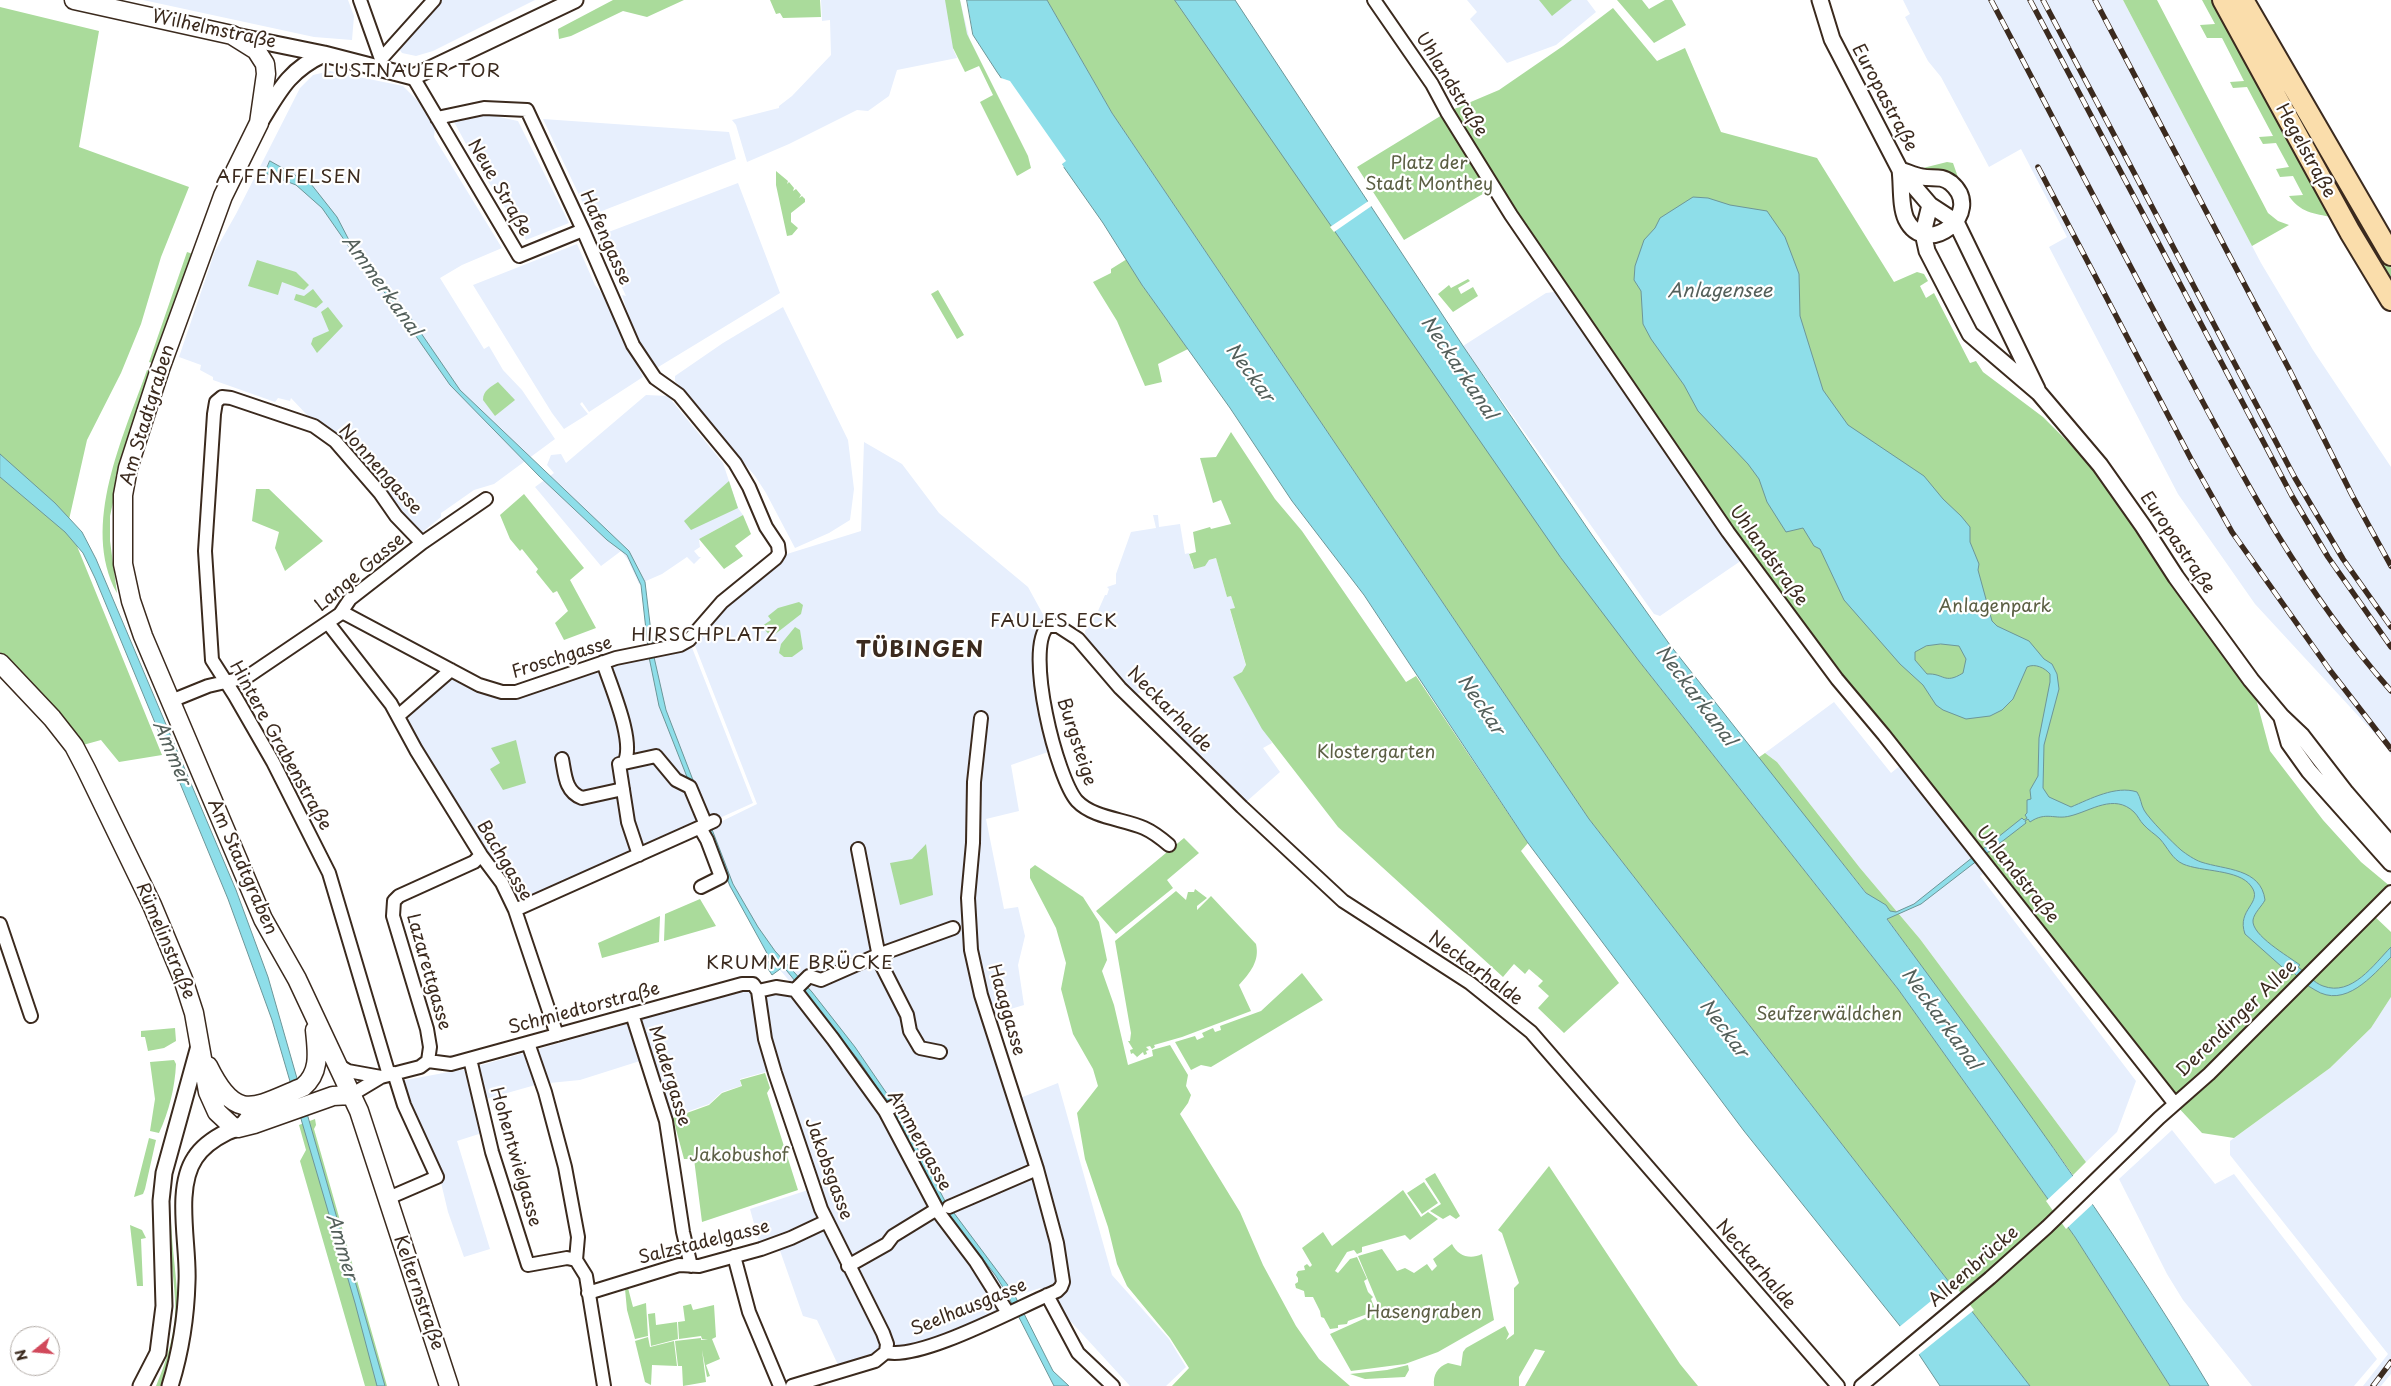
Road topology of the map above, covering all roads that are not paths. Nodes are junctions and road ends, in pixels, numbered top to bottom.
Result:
1 (74, 0) edge
2 (360, 0) edge
3 (434, 0) edge
4 (575, 0) edge
5 (1374, 0) edge
6 (1820, 0) edge
7 (2223, 0) edge
8 (2243, 0) edge
9 (232, 35) junction
10 (324, 54) junction
11 (380, 64) junction
12 (413, 77) junction
13 (437, 118) junction
14 (259, 123) junction
15 (1900, 170) junction
16 (1930, 205) junction
17 (1956, 222) junction
18 (583, 230) junction
19 (1923, 233) junction
20 (2391, 255) edge
21 (2391, 300) edge
22 (2039, 392) junction
23 (222, 397) joint
24 (486, 499) dead end
25 (422, 543) junction
26 (342, 612) junction
27 (328, 623) junction
28 (1051, 625) joint
29 (689, 640) joint
30 (603, 662) junction
31 (0, 663) edge
32 (451, 670) junction
33 (226, 682) junction
34 (171, 701) junction
35 (398, 716) junction
36 (2282, 717) junction
37 (981, 718) dead end
38 (562, 759) dead end
39 (624, 763) junction
40 (623, 789) junction
41 (707, 824) junction
42 (1170, 845) dead end
43 (2391, 845) edge
44 (858, 849) dead end
45 (481, 855) junction
46 (639, 855) junction
47 (2391, 863) edge
48 (701, 887) dead end
49 (2391, 892) edge
50 (515, 910) junction
51 (0, 924) edge
52 (953, 928) dead end
53 (878, 955) junction
54 (795, 990) junction
55 (758, 991) junction
56 (632, 1014) junction
57 (31, 1016) dead end
58 (315, 1020) junction
59 (557, 1035) junction
60 (528, 1043) junction
61 (199, 1044) junction
62 (940, 1052) dead end
63 (470, 1058) junction
64 (428, 1061) junction
65 (335, 1064) junction
66 (388, 1075) junction
67 (351, 1095) junction
68 (2174, 1104) junction
69 (257, 1105) junction
70 (238, 1128) junction
71 (1037, 1169) junction
72 (2105, 1172) joint
73 (386, 1199) junction
74 (943, 1208) junction
75 (826, 1221) junction
76 (734, 1256) junction
77 (576, 1260) junction
78 (691, 1266) junction
79 (848, 1266) junction
80 (588, 1292) junction
81 (1047, 1295) junction
82 (1008, 1313) junction
83 (158, 1352) junction
84 (886, 1352) junction
85 (141, 1386) edge
86 (151, 1386) edge
87 (170, 1386) edge
88 (449, 1386) edge
89 (604, 1386) edge
90 (780, 1386) edge
91 (792, 1386) edge
92 (1113, 1386) edge
93 (1838, 1386) edge
94 (1861, 1386) edge

1 - 9 main road, Wilhelmstraße
2 - 11 street
3 - 11 street
4 - 12 street
5 - 68 street, Uhlandstraße
6 - 15 street, Europastraße
7 - 21 main road, Hegelstraße
8 - 20 main road, Hegelstraße
9 - 10 street, Wilhelmstraße
9 - 14 main road, Am Stadtgraben
10 - 11 street, Wilhelmstraße
10 - 14 street, Am Stadtgraben
11 - 12 street, Wilhelmstraße
12 - 13 street, Neue Straße
13 - 18 street, Hafengasse
13 - 18 street, Neue Straße
14 - 34 main road, Am Stadtgraben
15 - 16 street, Europastraße
15 - 17 street
15 - 19 street
16 - 17 street, Europastraße
16 - 19 street
17 - 19 street
17 - 22 street, Europastraße
18 - 29 street, Hafengasse
19 - 22 street, Europastraße
22 - 36 street, Europastraße
23 - 25 street, Nonnengasse
23 - 33 street, Hintere Grabenstraße
24 - 25 street, Lange Gasse
25 - 26 street, Lange Gasse
26 - 27 street, Lange Gasse
26 - 32 street, Froschgasse
27 - 33 street, Lange Gasse
27 - 35 street, Bachgasse
28 - 42 street, Burgsteige
28 - 93 street, Neckarhalde
29 - 30 street, Froschgasse
30 - 32 street, Froschgasse
30 - 39 street
31 - 61 main road, Rümelinstraße
32 - 35 street
33 - 34 street, Lange Gasse
33 - 66 street, Hintere Grabenstraße
34 - 58 main road, Am Stadtgraben
35 - 45 street, Bachgasse
36 - 43 street, Europastraße
36 - 47 street, Europastraße
37 - 71 street, Haaggasse
38 - 40 street
39 - 40 street
39 - 41 street
40 - 46 street
41 - 46 street
41 - 48 street
44 - 53 street
45 - 50 street, Bachgasse
45 - 64 street, Lazarettgasse
46 - 50 street
49 - 68 street, Derendinger Allee
50 - 59 street, Bachgasse
51 - 57 street
52 - 53 street
53 - 54 street
53 - 62 street
54 - 55 street, Schmiedtorstraße
54 - 74 street, Ammergasse
55 - 56 street, Schmiedtorstraße
55 - 75 street, Jakobsgasse
56 - 59 street, Schmiedtorstraße
56 - 78 street, Madergasse
58 - 65 main road, Am Stadtgraben
58 - 69 main road
59 - 60 street, Schmiedtorstraße
60 - 63 street, Schmiedtorstraße
60 - 77 street
61 - 69 main road
61 - 70 main road, Rümelinstraße
61 - 83 street
63 - 64 street, Schmiedtorstraße
63 - 77 street, Hohentwielgasse
64 - 66 street, Schmiedtorstraße
65 - 66 street, Schmiedtorstraße
65 - 67 main road, Am Stadtgraben
66 - 67 street, Schmiedtorstraße
66 - 73 street
67 - 70 main road
67 - 73 main road, Kelternstraße
68 - 72 street, Derendinger Allee
69 - 70 street
70 - 87 street
71 - 74 street
71 - 81 street, Haaggasse
72 - 94 street, Alleenbrücke
73 - 88 main road, Kelternstraße
74 - 79 street
74 - 82 street, Ammergasse
75 - 76 street, Salzstadelgasse
75 - 79 street, Jakobsgasse
76 - 78 street, Salzstadelgasse
76 - 90 street
77 - 80 street
78 - 80 street, Salzstadelgasse
79 - 84 street, Jakobsgasse
80 - 89 street
81 - 82 street, Seelhausgasse
81 - 92 street
82 - 84 street, Seelhausgasse
83 - 85 street
83 - 86 street
84 - 91 street, Seelhausgasse

